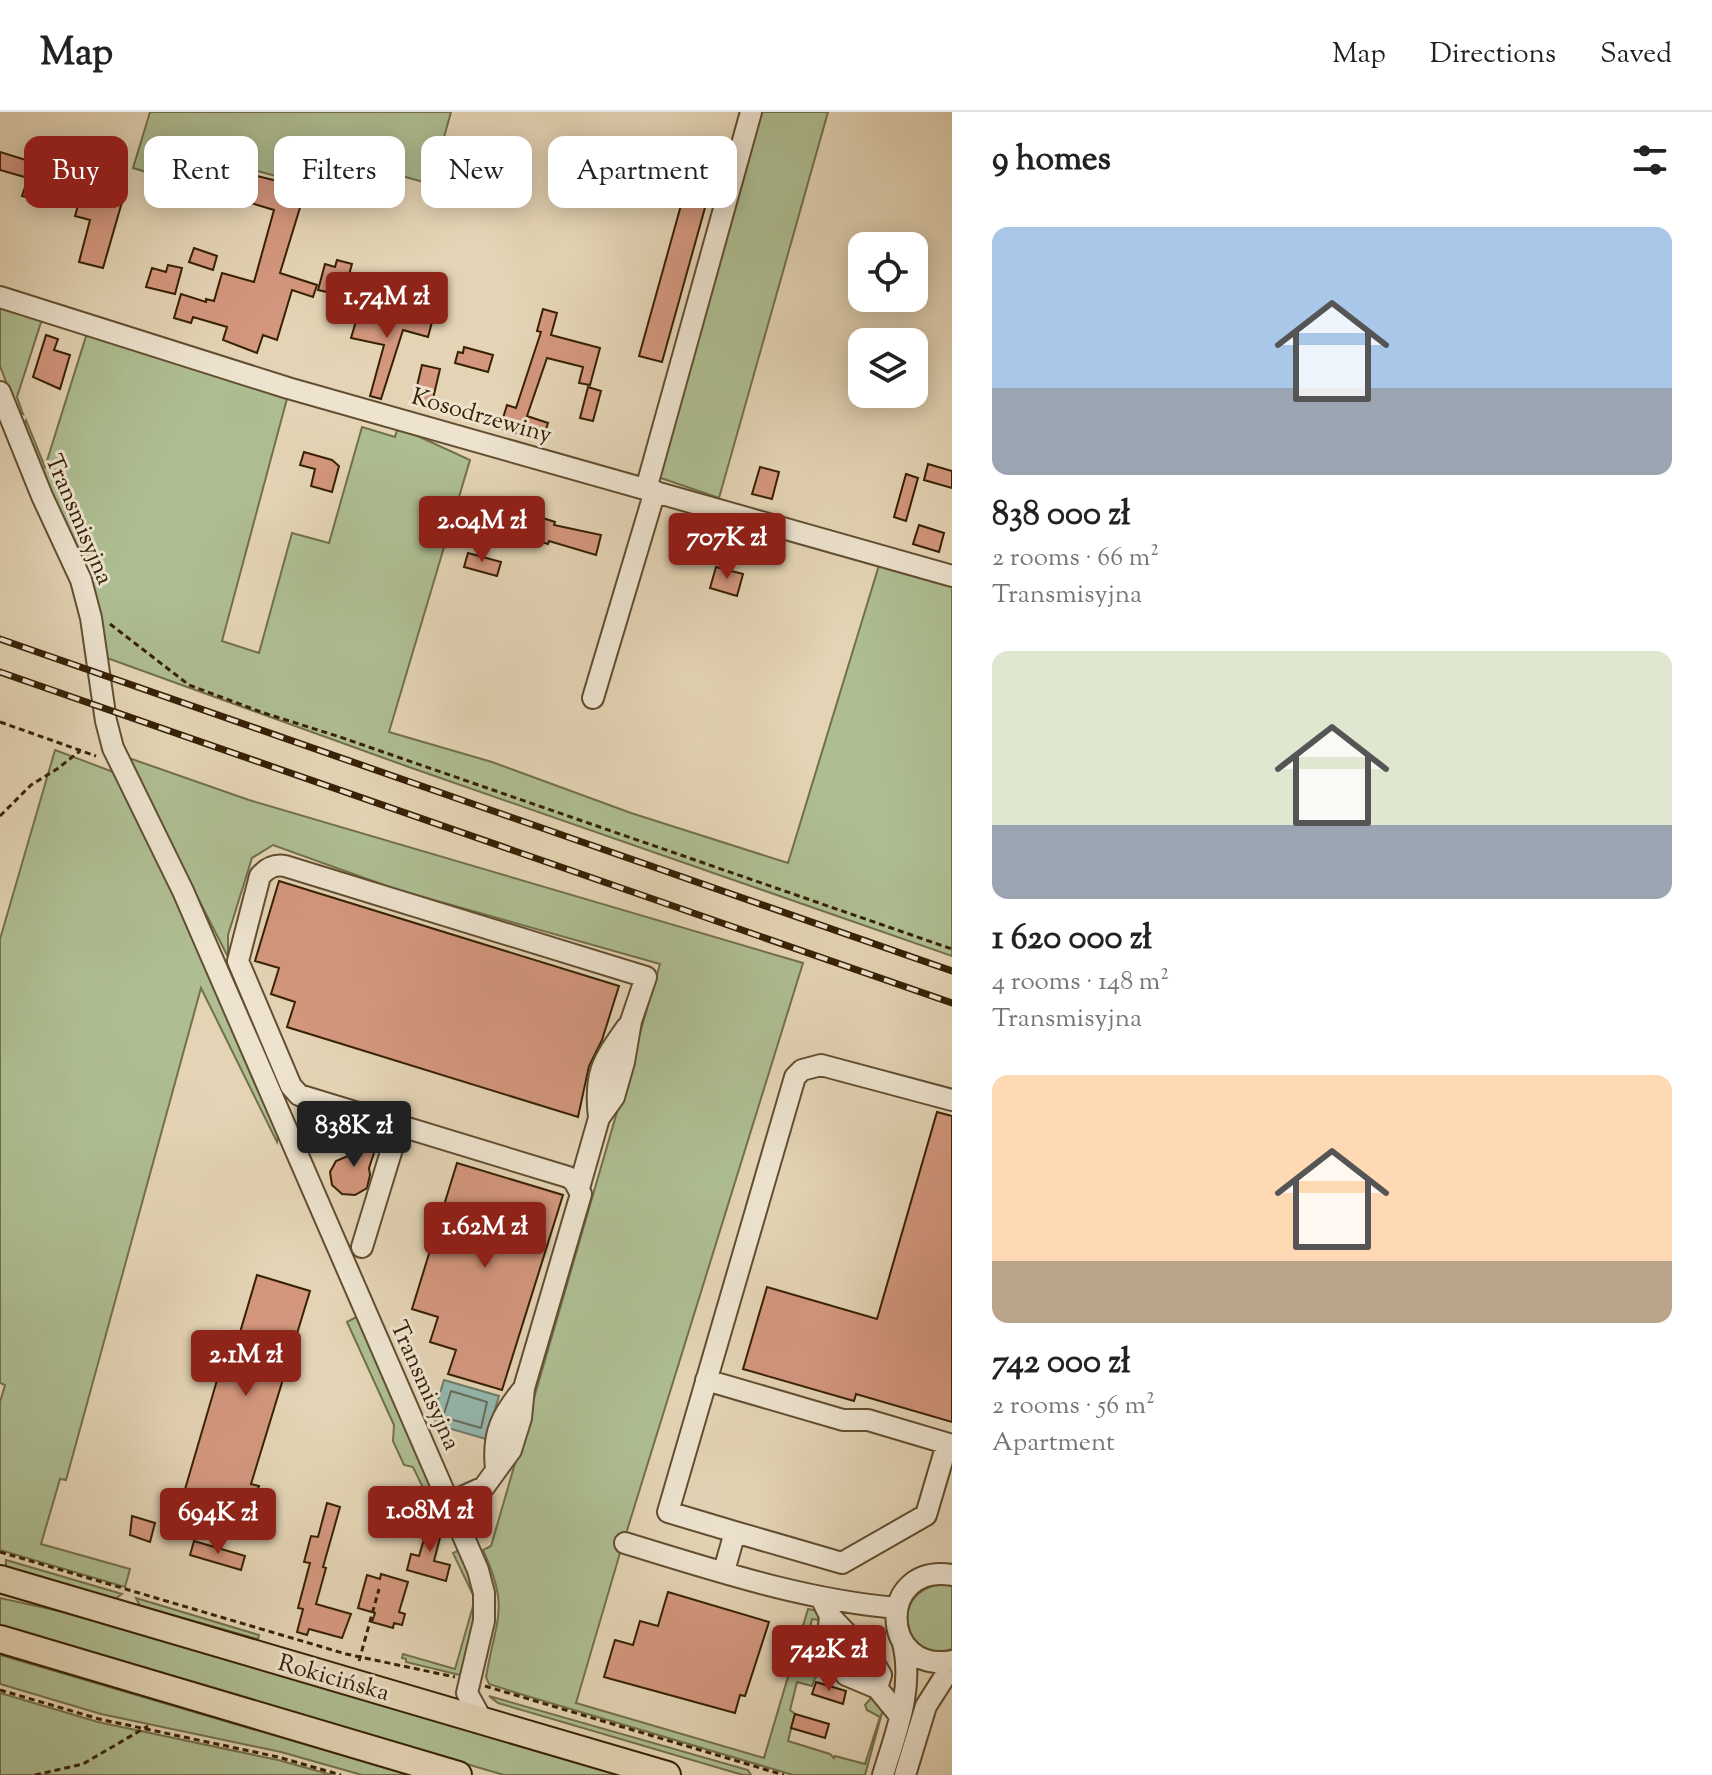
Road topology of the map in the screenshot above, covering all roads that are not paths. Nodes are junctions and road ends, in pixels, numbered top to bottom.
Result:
1 (751, 112) edge
2 (0, 297) edge
3 (0, 392) edge
4 (650, 490) junction
5 (952, 576) edge
6 (593, 698) dead end
7 (952, 1100) edge
8 (399, 1126) junction
9 (579, 1188) junction
10 (362, 1247) dead end
11 (706, 1380) junction
12 (949, 1444) edge
13 (449, 1503) junction
14 (735, 1532) junction
15 (625, 1543) dead end
16 (724, 1571) junction
17 (952, 1575) edge
18 (0, 1579) edge
19 (826, 1607) junction
20 (897, 1608) junction
21 (0, 1639) edge
22 (903, 1643) junction
23 (952, 1663) edge
24 (468, 1684) junction
25 (877, 1688) junction
26 (430, 1705) junction
27 (900, 1716) junction
28 (482, 1720) junction
29 (458, 1775) edge
30 (667, 1775) edge
31 (883, 1775) edge
32 (905, 1775) edge

1 - 4 street
2 - 4 street, Kosodrzewiny
3 - 13 street, Transmisyjna
4 - 5 street, Kosodrzewiny
4 - 6 street
7 - 11 street
8 - 9 street
8 - 9 street
8 - 10 street
9 - 13 street
11 - 12 street
11 - 14 street
12 - 14 street
13 - 24 street, Transmisyjna
14 - 16 street
15 - 16 street
16 - 19 street
17 - 20 street
18 - 26 main road, Rokicińska
19 - 20 street
19 - 25 street
19 - 25 street
20 - 22 street
21 - 29 main road
22 - 23 street
22 - 27 street
23 - 32 street
24 - 26 street
24 - 28 street
25 - 27 street
26 - 28 main road, Rokicińska
27 - 31 street
28 - 30 main road, Rokicińska

